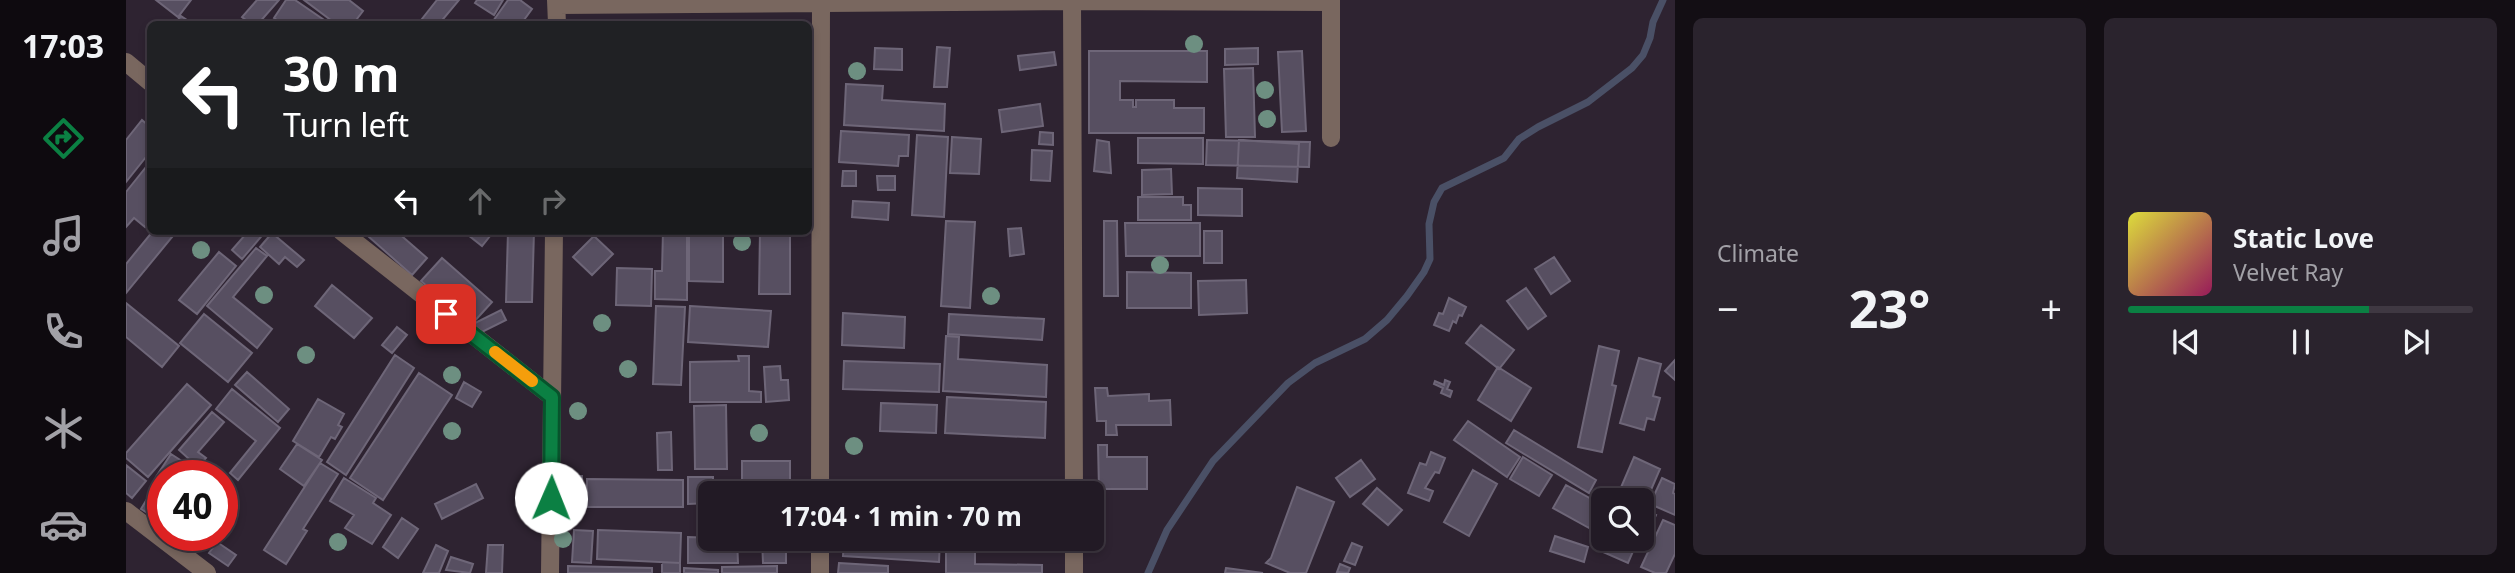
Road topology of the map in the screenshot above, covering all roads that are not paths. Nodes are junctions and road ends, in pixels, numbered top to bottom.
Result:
1 (1072, 0) edge
2 (821, 1) edge
3 (1331, 1) edge
4 (557, 3) edge
5 (557, 21) edge
6 (126, 62) edge
7 (147, 80) edge
8 (1331, 138) dead end
9 (346, 235) edge
10 (554, 235) edge
11 (552, 397) junction
12 (820, 481) edge
13 (1074, 481) edge
14 (126, 511) edge
15 (820, 551) edge
16 (1074, 551) edge
17 (207, 573) edge
18 (550, 573) edge
19 (820, 573) edge
20 (1074, 573) edge

1 - 2 street
1 - 3 street
1 - 13 street
2 - 4 street
2 - 12 street
3 - 8 street
4 - 5 street
6 - 7 street
9 - 11 street
10 - 11 street
11 - 18 street
14 - 17 street
15 - 19 street
16 - 20 street

